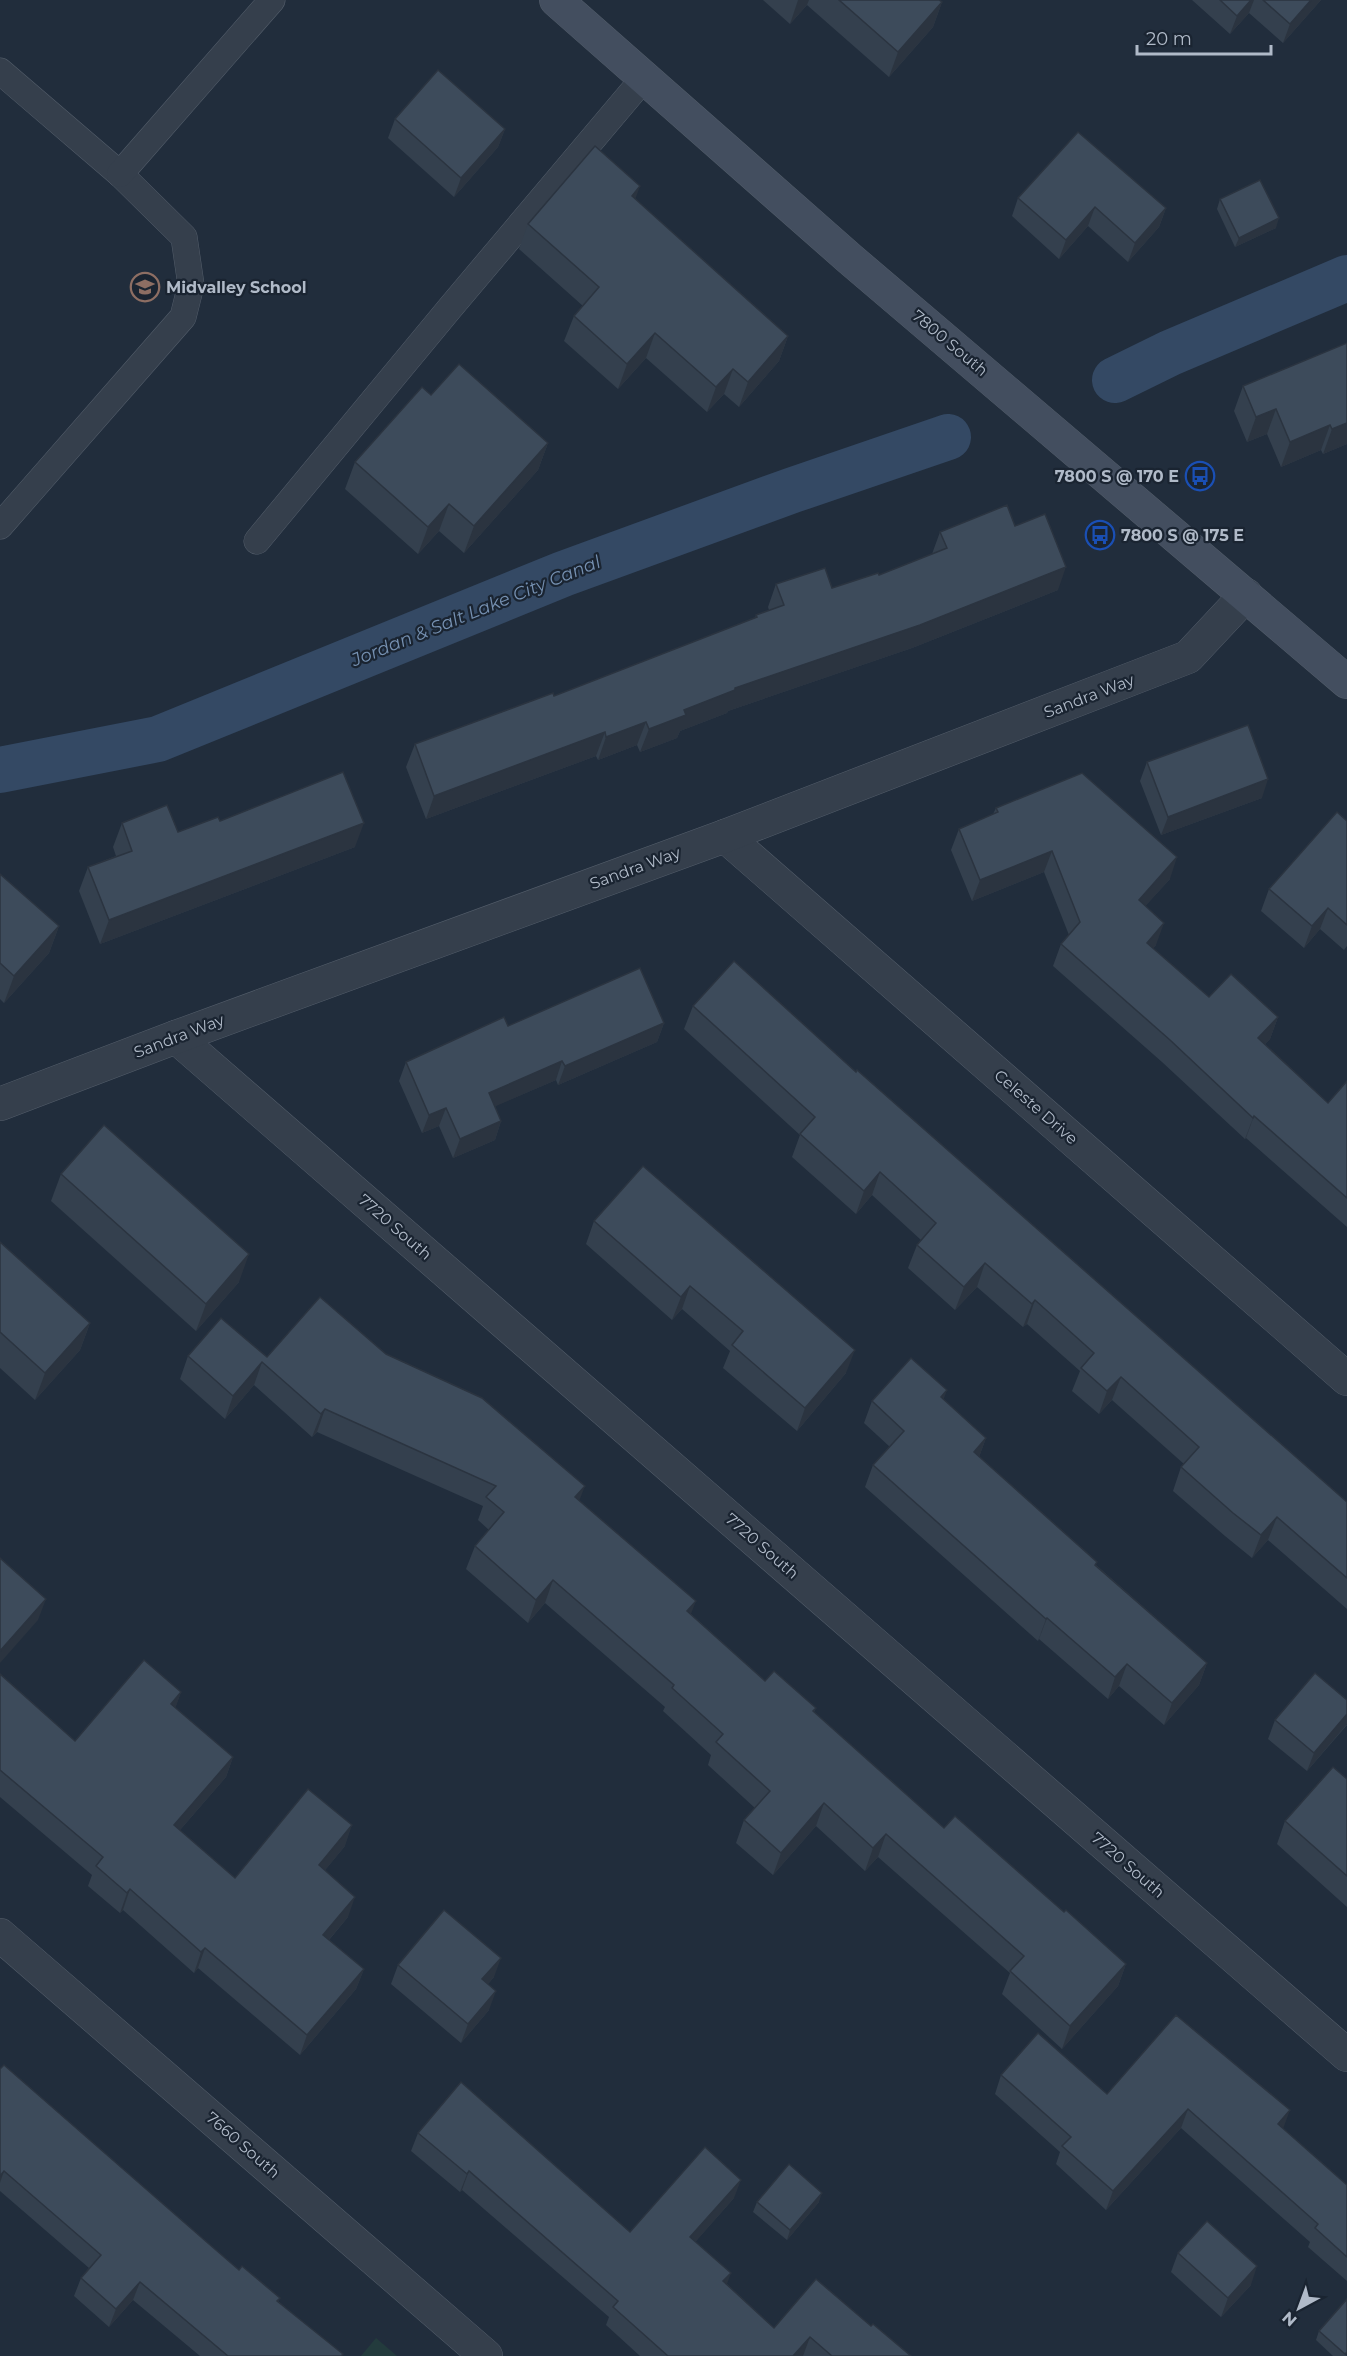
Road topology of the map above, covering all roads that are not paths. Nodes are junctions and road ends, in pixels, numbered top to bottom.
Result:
1 (272, 0) edge
2 (556, 0) edge
3 (0, 71) edge
4 (644, 78) junction
5 (120, 174) junction
6 (0, 526) edge
7 (257, 541) dead end
8 (1246, 595) junction
9 (1347, 682) edge
10 (724, 836) junction
11 (176, 1037) junction
12 (0, 1104) edge
13 (1347, 1379) edge
14 (0, 1935) edge
15 (1347, 2055) edge
16 (486, 2356) edge

1 - 5 lane
2 - 4 main road, 7800 South
3 - 5 lane
4 - 7 lane
4 - 8 main road, 7800 South
5 - 6 lane
8 - 9 main road, 7800 South
8 - 10 street, Sandra Way
10 - 11 street, Sandra Way
10 - 13 street, Celeste Drive
11 - 12 street, Sandra Way
11 - 15 street, 7720 South
14 - 16 street, 7660 South

